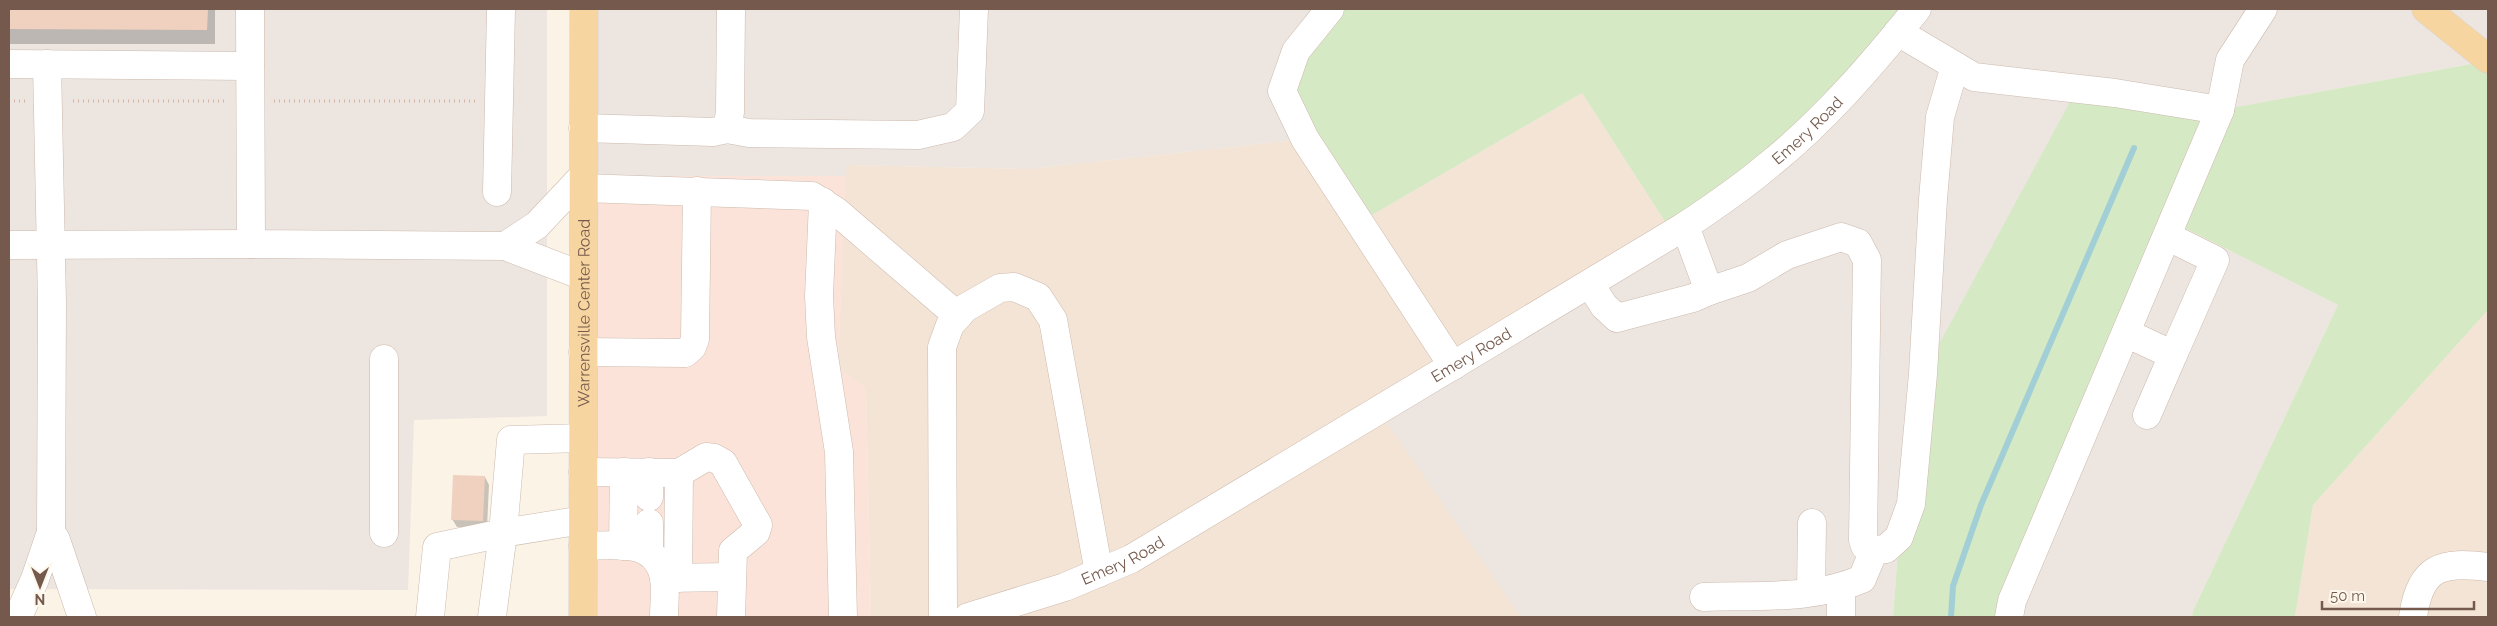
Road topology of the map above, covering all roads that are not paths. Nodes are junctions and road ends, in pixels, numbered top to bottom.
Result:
1 (250, 9) edge
2 (501, 9) edge
3 (584, 9) edge
4 (731, 9) edge
5 (974, 9) edge
6 (1330, 9) edge
7 (1917, 9) edge
8 (2263, 9) edge
9 (2426, 9) edge
10 (1898, 32) junction
11 (2488, 59) edge
12 (9, 64) edge
13 (47, 64) junction
14 (250, 66) junction
15 (1955, 66) junction
16 (2220, 110) junction
17 (583, 128) junction
18 (727, 129) junction
19 (583, 182) junction
20 (698, 191) junction
21 (498, 192) dead end
22 (822, 202) junction
23 (1685, 226) junction
24 (2167, 236) junction
25 (251, 244) junction
26 (9, 245) edge
27 (51, 245) junction
28 (505, 246) junction
29 (583, 276) junction
30 (1590, 284) junction
31 (1709, 291) junction
32 (958, 316) junction
33 (2126, 333) junction
34 (583, 352) junction
35 (2173, 355) junction
36 (384, 360) dead end
37 (1453, 366) junction
38 (2147, 414) dead end
39 (583, 438) junction
40 (583, 472) junction
41 (678, 473) junction
42 (643, 491) junction
43 (583, 520) junction
44 (1812, 523) dead end
45 (51, 532) junction
46 (503, 533) junction
47 (384, 534) dead end
48 (583, 546) junction
49 (636, 549) junction
50 (1874, 550) junction
51 (2488, 567) edge
52 (1099, 573) junction
53 (731, 577) junction
54 (671, 578) junction
55 (1841, 588) junction
56 (1811, 592) junction
57 (1704, 597) dead end
58 (18, 617) edge
59 (82, 617) edge
60 (430, 617) edge
61 (492, 617) edge
62 (583, 617) edge
63 (664, 617) edge
64 (731, 617) edge
65 (843, 617) edge
66 (943, 617) edge
67 (968, 617) edge
68 (1841, 617) edge
69 (2009, 617) edge
70 (2413, 617) edge

1 - 14 street
2 - 21 street
3 - 17 main road, Warrensville Center Road
4 - 18 street
5 - 18 street
6 - 37 street
7 - 10 street, Emery Road
8 - 16 street
9 - 11 main road
10 - 15 street
10 - 23 street, Emery Road
12 - 13 street
13 - 14 street
13 - 27 street
14 - 25 street
15 - 16 street
15 - 50 street
16 - 24 street
17 - 18 street
17 - 19 main road, Warrensville Center Road
19 - 20 street
19 - 28 street
19 - 29 main road, Warrensville Center Road
20 - 22 street
20 - 34 street
22 - 32 street
22 - 65 street
23 - 30 street, Emery Road
23 - 31 street
24 - 33 street
24 - 35 street
25 - 27 street
25 - 28 street
26 - 27 street
27 - 45 street
28 - 29 street
29 - 34 main road, Warrensville Center Road
30 - 31 street
30 - 37 street, Emery Road
31 - 50 street
32 - 52 street
32 - 66 street
33 - 35 street
33 - 69 street
34 - 39 main road, Warrensville Center Road
35 - 38 street
36 - 47 street
37 - 52 street, Emery Road
39 - 40 main road, Warrensville Center Road
39 - 46 street
40 - 42 street
40 - 43 main road, Warrensville Center Road
41 - 42 street
41 - 53 street
41 - 54 street
42 - 49 street
42 - 49 street
43 - 46 street
43 - 48 main road, Warrensville Center Road
44 - 56 street
45 - 58 street
45 - 59 street
46 - 60 street
46 - 61 street
48 - 49 street
48 - 62 main road, Warrensville Center Road
49 - 54 street
50 - 55 street
51 - 70 street
52 - 67 street, Emery Road
53 - 54 street
53 - 64 street
54 - 63 street
55 - 56 street
55 - 68 street
56 - 57 street

